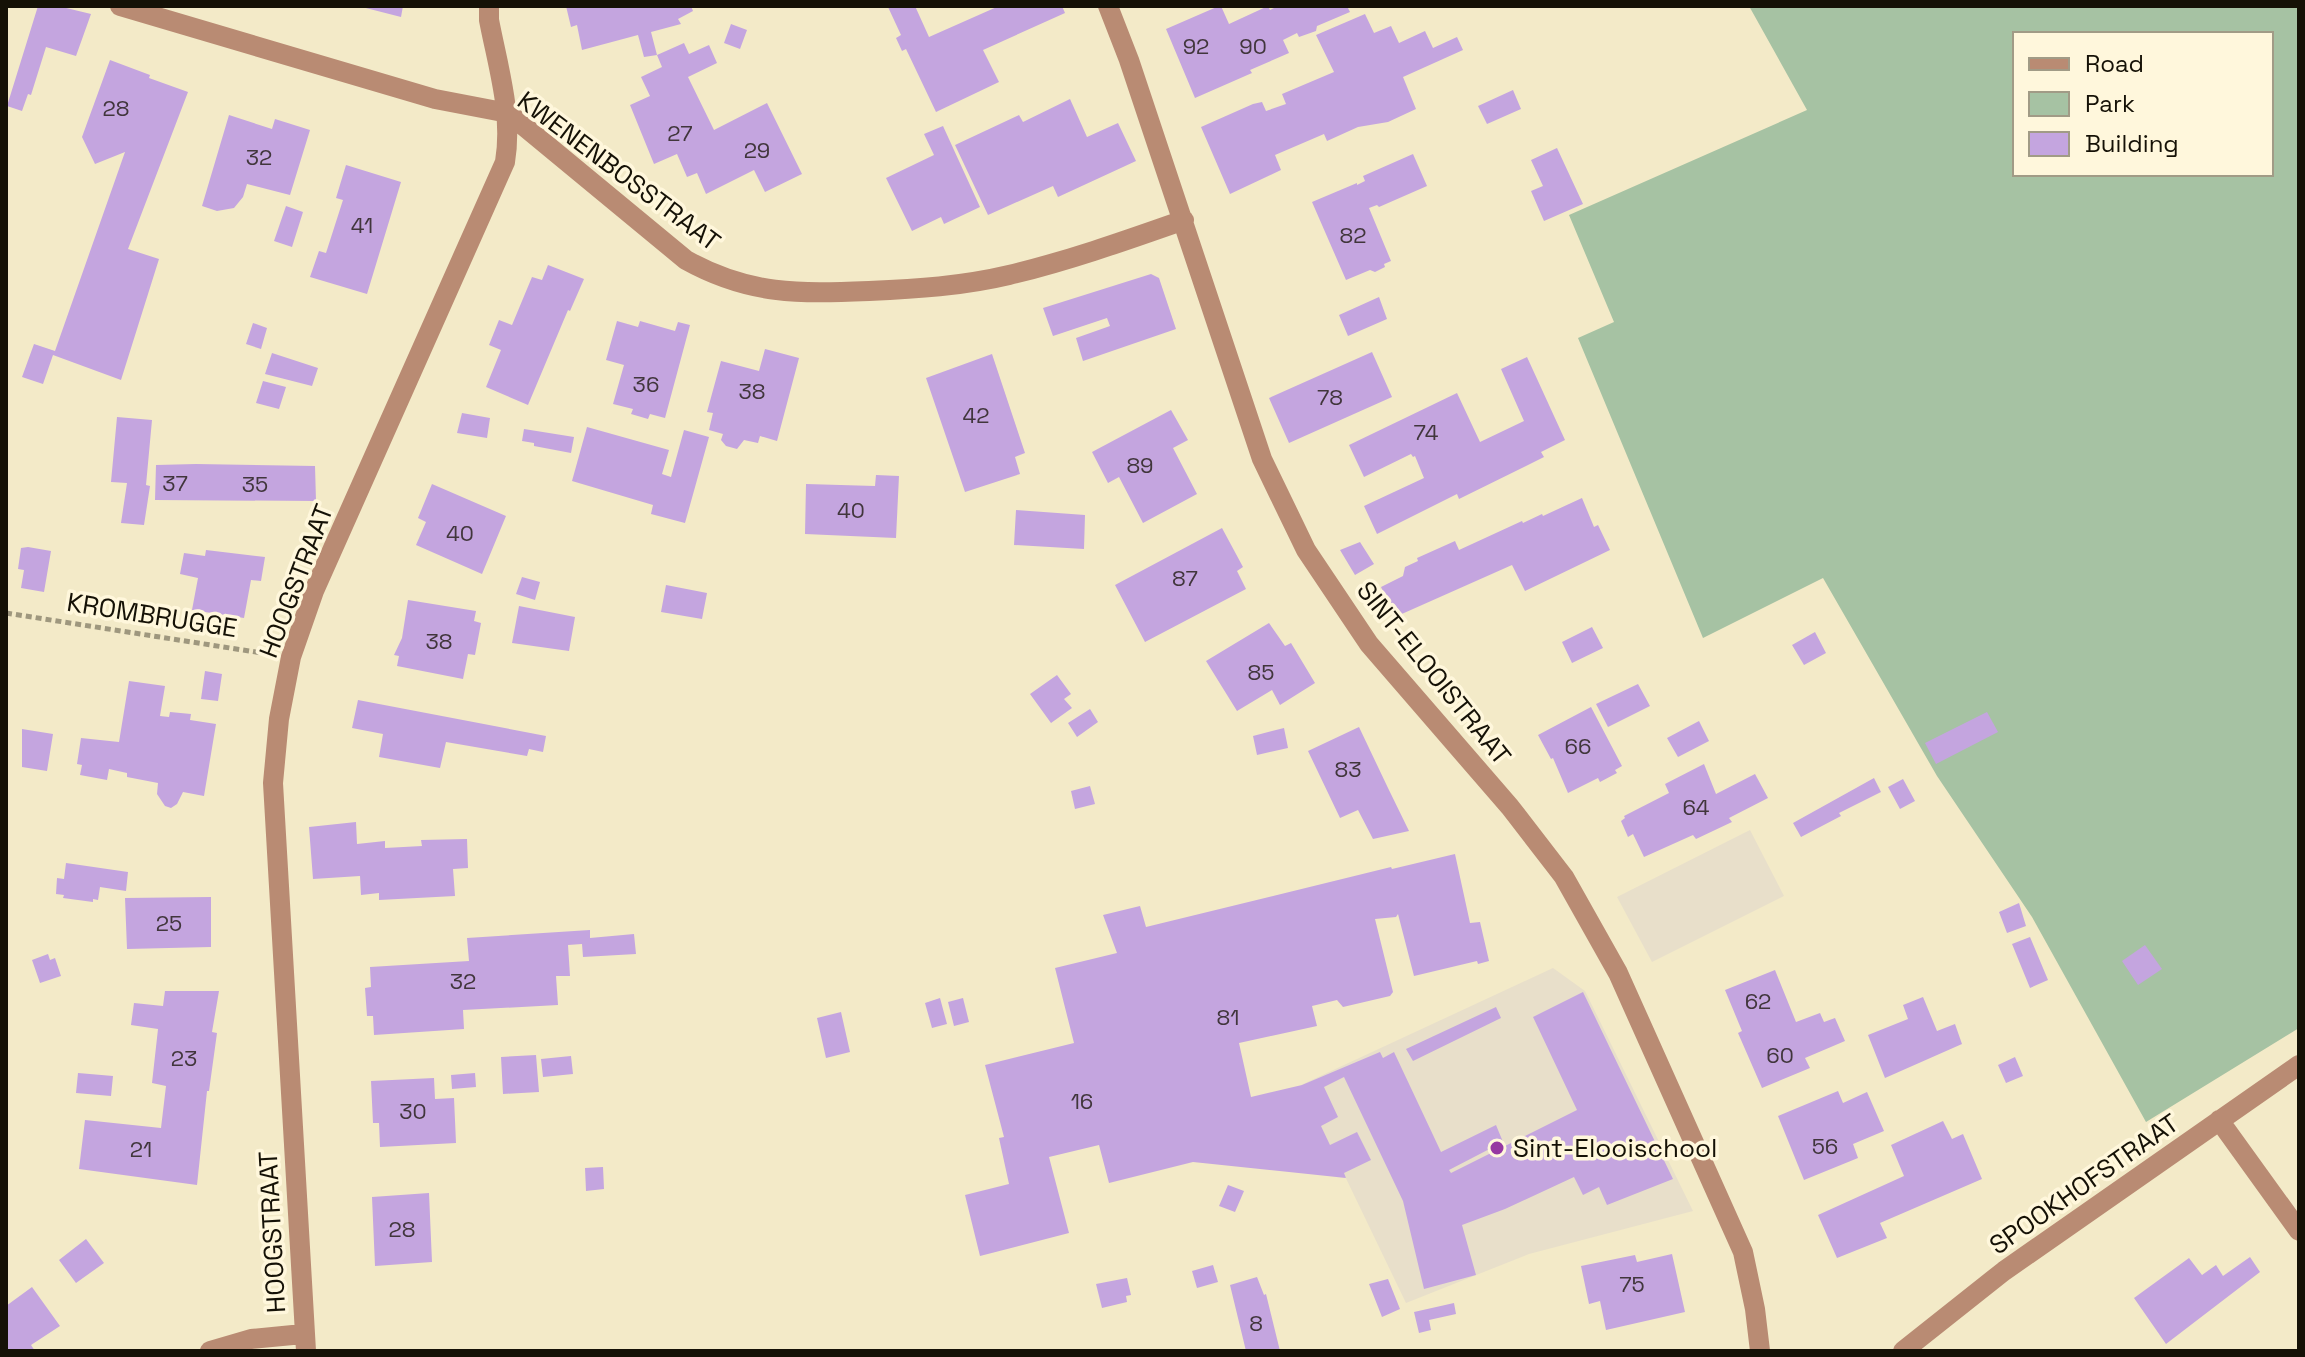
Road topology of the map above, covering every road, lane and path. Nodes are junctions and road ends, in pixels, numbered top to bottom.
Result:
1 (120, 6) edge
2 (489, 6) edge
3 (1108, 6) edge
4 (508, 113) junction
5 (1184, 220) junction
6 (6, 613) edge
7 (291, 657) junction
8 (2299, 1065) edge
9 (2219, 1120) junction
10 (2299, 1231) edge
11 (304, 1343) edge
12 (210, 1351) edge
13 (1760, 1351) edge
14 (1903, 1351) edge

1 - 4 street, KWENENBOSSTRAAT
2 - 4 street, HOOGSTRAAT
3 - 5 street, SINT-ELOOISTRAAT
4 - 5 street, KWENENBOSSTRAAT
4 - 7 street, HOOGSTRAAT
5 - 13 street, SINT-ELOOISTRAAT
6 - 7 path, KROMBRUGGE
7 - 11 street, HOOGSTRAAT
8 - 9 street, SPOOKHOFSTRAAT
9 - 10 street
9 - 14 street, SPOOKHOFSTRAAT
11 - 12 street

